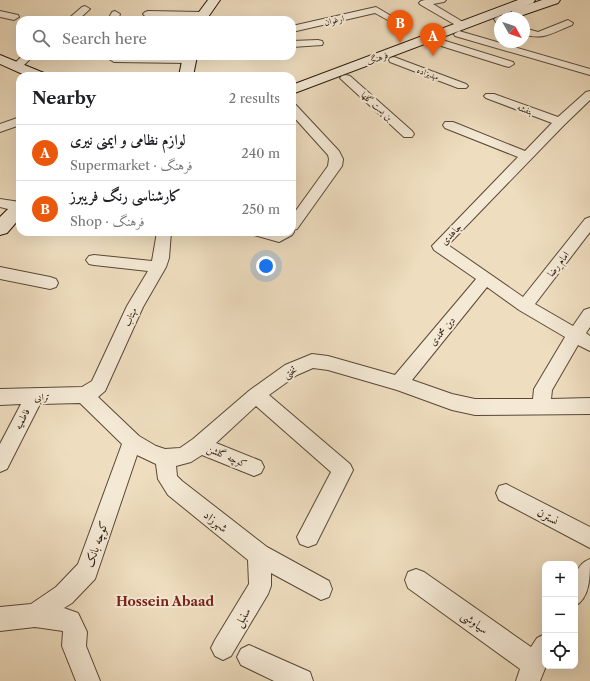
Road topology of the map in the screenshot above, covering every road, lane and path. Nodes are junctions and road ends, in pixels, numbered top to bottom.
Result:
1 (214, 0) edge
2 (441, 0) edge
3 (529, 0) edge
4 (554, 0) edge
5 (420, 2) edge
6 (85, 9) dead end
7 (520, 12) edge
8 (0, 14) edge
9 (148, 14) dead end
10 (356, 14) junction
11 (77, 16) edge
12 (174, 16) edge
13 (202, 16) edge
14 (14, 17) dead end
15 (393, 20) dead end
16 (494, 21) edge
17 (369, 23) dead end
18 (568, 23) dead end
19 (296, 28) edge
20 (461, 30) junction
21 (530, 33) edge
22 (439, 42) junction
23 (318, 43) dead end
24 (296, 45) edge
25 (0, 59) edge
26 (24, 60) edge
27 (189, 60) edge
28 (394, 60) junction
29 (509, 64) dead end
30 (17, 66) junction
31 (30, 72) edge
32 (187, 72) edge
33 (590, 72) edge
34 (346, 78) junction
35 (462, 86) dead end
36 (296, 89) edge
37 (590, 94) edge
38 (490, 96) dead end
39 (296, 97) edge
40 (296, 112) edge
41 (16, 122) edge
42 (560, 122) junction
43 (449, 125) dead end
44 (0, 128) edge
45 (408, 134) dead end
46 (527, 156) junction
47 (0, 203) edge
48 (16, 206) edge
49 (16, 211) edge
50 (296, 220) edge
51 (590, 222) edge
52 (0, 229) edge
53 (164, 236) edge
54 (94, 260) dead end
55 (158, 267) junction
56 (0, 273) edge
57 (485, 279) junction
58 (50, 283) dead end
59 (525, 306) junction
60 (590, 314) edge
61 (575, 335) junction
62 (590, 344) edge
63 (399, 383) junction
64 (84, 395) junction
65 (256, 395) junction
66 (0, 397) edge
67 (34, 397) junction
68 (541, 406) junction
69 (590, 406) edge
70 (132, 442) junction
71 (200, 445) junction
72 (165, 458) junction
73 (0, 463) edge
74 (254, 467) dead end
75 (506, 493) dead end
76 (308, 537) dead end
77 (590, 538) edge
78 (259, 555) junction
79 (590, 570) edge
80 (416, 580) dead end
81 (321, 589) dead end
82 (578, 590) edge
83 (35, 615) junction
84 (0, 619) edge
85 (224, 648) dead end
86 (249, 657) dead end
87 (536, 664) edge
88 (88, 681) edge
89 (301, 681) edge

1 - 13 street
2 - 5 street
3 - 20 street, فرهنگ
4 - 7 street, فرهنگ
5 - 20 street
6 - 11 street
8 - 14 street
9 - 12 street
10 - 15 street, ارغوان
10 - 17 street
10 - 19 street, ارغوان
16 - 20 street, فرهنگ
18 - 21 street
20 - 22 street, فرهنگ
20 - 33 street
20 - 36 street, فرهنگ
22 - 28 street, فرهنگ
22 - 29 street
23 - 24 street
25 - 30 street
26 - 30 street
27 - 32 street
28 - 34 street, فرهنگ
28 - 35 street, مهدیزاده
30 - 31 street
34 - 39 street, فرهنگ
34 - 45 street, بن بست گلها
37 - 42 street, جاهدی
38 - 42 street, بنفشه
40 - 50 street
41 - 44 street
42 - 46 street, جاهدی
43 - 46 street
46 - 57 street, جاهدی
47 - 48 street
49 - 52 street
51 - 59 street, امام رضا
53 - 55 street, مهتاب
54 - 55 street
55 - 64 street, مهتاب
56 - 58 street
57 - 59 street, جاهدی
57 - 63 street, دین محمدی
59 - 61 street, جاهدی
60 - 61 street
61 - 62 street, جاهدی
61 - 68 street
63 - 65 street, تختی
63 - 68 street, تختی
64 - 67 street, ترابی
64 - 70 street, تختی
65 - 71 street, تختی
65 - 76 street
66 - 67 street, ترابی
67 - 73 street, فاطمیه
68 - 69 street, تختی
70 - 72 street, تختی
70 - 83 street, کوچه بانک
71 - 72 street, تختی
71 - 74 street, کوچه گلشن
72 - 78 street, شهرزاد
75 - 77 street, نسترن
78 - 81 street, شهرزاد
78 - 85 street, سنبل
79 - 82 street
80 - 87 street, سیاوشی
83 - 84 street, کوچه بانک
83 - 88 street
86 - 89 street

